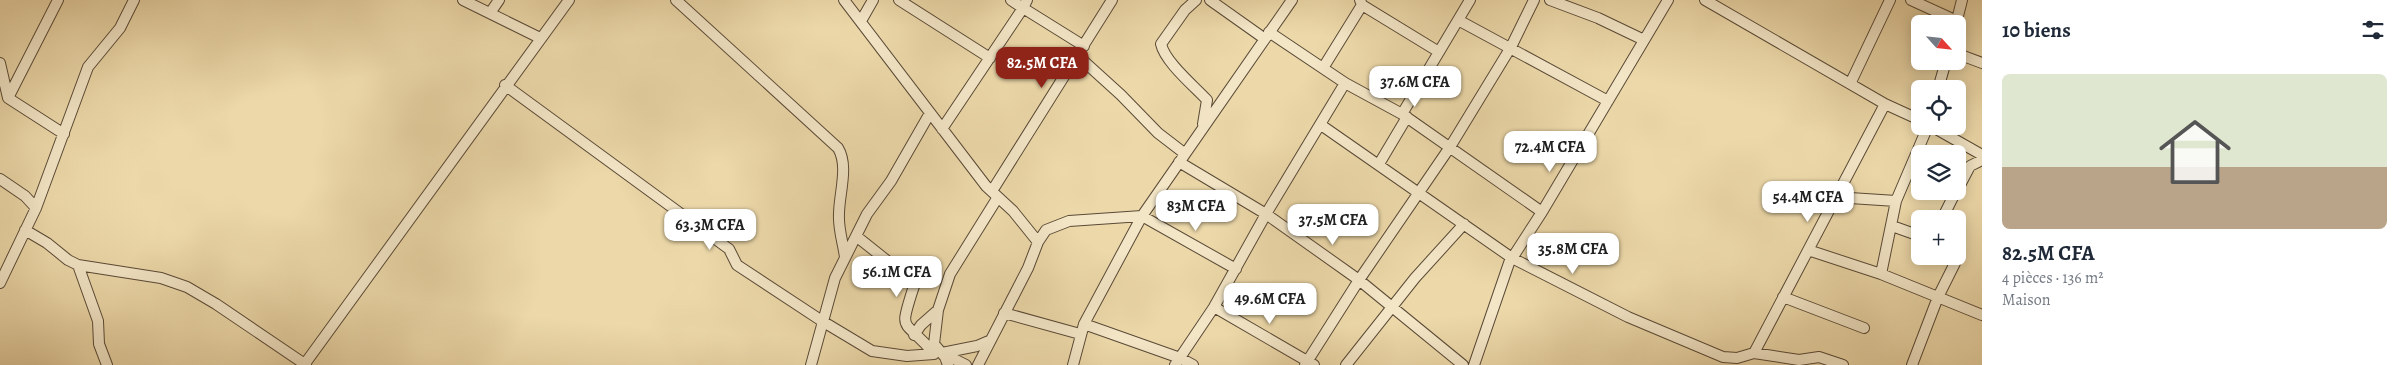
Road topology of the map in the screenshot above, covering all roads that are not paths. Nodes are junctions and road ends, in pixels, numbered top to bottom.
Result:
1 (58, 0) edge
2 (134, 0) edge
3 (463, 0) edge
4 (499, 0) edge
5 (569, 0) edge
6 (676, 0) edge
7 (844, 0) edge
8 (873, 0) edge
9 (899, 0) edge
10 (1011, 0) edge
11 (1112, 0) edge
12 (1196, 0) edge
13 (1210, 0) edge
14 (1292, 0) edge
15 (1470, 0) edge
16 (1534, 0) edge
17 (1550, 0) edge
18 (1668, 0) edge
19 (1705, 0) edge
20 (1890, 0) edge
21 (1910, 0) edge
22 (1962, 0) edge
23 (1361, 2) edge
24 (1025, 4) edge
25 (490, 13) junction
26 (1941, 15) edge
27 (1958, 15) edge
28 (1458, 20) junction
29 (861, 21) junction
30 (1267, 36) junction
31 (540, 38) junction
32 (1644, 40) junction
33 (1084, 46) junction
34 (1512, 47) junction
35 (1439, 52) junction
36 (1078, 56) junction
37 (1966, 57) edge
38 (990, 58) junction
39 (0, 63) edge
40 (1982, 63) edge
41 (1323, 68) junction
42 (1851, 82) junction
43 (1345, 83) junction
44 (505, 84) junction
45 (8, 98) junction
46 (1608, 100) junction
47 (1886, 104) junction
48 (930, 114) junction
49 (1404, 115) junction
50 (1911, 116) edge
51 (1321, 125) junction
52 (1203, 126) junction
53 (942, 128) junction
54 (64, 134) junction
55 (1924, 135) edge
56 (1947, 135) edge
57 (1450, 148) junction
58 (1982, 155) edge
59 (1182, 157) junction
60 (1982, 160) edge
61 (1379, 164) junction
62 (1966, 173) edge
63 (0, 180) edge
64 (1418, 192) junction
65 (995, 194) junction
66 (1838, 194) junction
67 (1896, 201) junction
68 (36, 208) junction
69 (1542, 212) junction
70 (1266, 214) junction
71 (1142, 216) junction
72 (1464, 224) junction
73 (1892, 226) junction
74 (25, 230) junction
75 (1911, 233) edge
76 (856, 236) junction
77 (1038, 242) junction
78 (1808, 250) junction
79 (845, 257) junction
80 (1512, 258) junction
81 (78, 264) junction
82 (1954, 265) edge
83 (1236, 270) junction
84 (1881, 274) junction
85 (1359, 280) junction
86 (0, 283) edge
87 (1783, 297) junction
88 (1938, 297) junction
89 (1214, 307) junction
90 (1393, 308) junction
91 (938, 310) junction
92 (1004, 313) junction
93 (1982, 315) edge
94 (822, 321) junction
95 (1864, 328) dead end
96 (1082, 329) junction
97 (914, 335) junction
98 (991, 340) junction
99 (1754, 353) junction
100 (936, 354) edge
101 (1178, 361) edge
102 (1798, 362) edge
103 (1309, 364) edge
104 (107, 365) edge
105 (305, 365) edge
106 (810, 365) edge
107 (948, 365) edge
108 (966, 365) edge
109 (978, 365) edge
110 (1073, 365) edge
111 (1193, 365) edge
112 (1346, 365) edge
113 (1463, 365) edge
114 (1474, 365) edge
115 (1843, 365) edge
116 (1912, 365) edge

1 - 45 street
2 - 54 street
3 - 25 street
4 - 25 street
5 - 31 street
6 - 79 street
7 - 29 street
8 - 29 street
9 - 38 street
10 - 24 street
11 - 33 street
12 - 52 street
13 - 30 street
14 - 30 street
15 - 28 street
16 - 34 street
17 - 32 street
18 - 32 street
19 - 42 street
20 - 42 street
21 - 26 street
22 - 27 street
23 - 35 street
23 - 41 street
24 - 33 street
24 - 38 street
25 - 31 street
28 - 34 street
28 - 35 street
29 - 48 street
30 - 41 street
30 - 52 street
31 - 44 street
32 - 46 street
33 - 36 street
34 - 46 street
34 - 57 street
35 - 49 street
36 - 59 street
36 - 65 street
37 - 40 street
38 - 53 street
39 - 45 street
41 - 43 street
42 - 47 street
43 - 49 street
43 - 51 street
44 - 94 street
44 - 105 street
45 - 54 street
46 - 69 street
47 - 50 street
47 - 66 street
48 - 53 street
48 - 76 street
49 - 57 street
49 - 61 street
51 - 61 street
51 - 70 street
52 - 59 street
53 - 65 street
54 - 68 street
55 - 67 street
56 - 58 street
57 - 64 street
57 - 69 street
59 - 70 street
59 - 71 street
60 - 62 street
61 - 64 street
63 - 68 street
64 - 72 street
64 - 85 street
65 - 77 street
65 - 91 street
66 - 67 street
66 - 78 street
67 - 73 street
68 - 74 street
69 - 80 street
70 - 83 street
70 - 85 street
71 - 77 street
71 - 83 street
71 - 96 street
72 - 80 street
72 - 90 street
73 - 75 street
73 - 84 street
74 - 81 street
74 - 86 street
76 - 79 street
76 - 97 street
77 - 92 street
78 - 84 street
78 - 87 street
79 - 94 street
80 - 99 street
80 - 114 street
81 - 104 street
81 - 105 street
82 - 88 street
83 - 89 street
84 - 88 street
85 - 90 street
85 - 103 street
87 - 95 street
87 - 99 street
88 - 93 street
88 - 116 street
89 - 101 street
89 - 103 street
90 - 112 street
90 - 113 street
91 - 97 street
91 - 100 street
92 - 96 street
92 - 98 street
94 - 100 street
94 - 106 street
96 - 101 street
96 - 110 street
97 - 100 street
98 - 100 street
98 - 109 street
99 - 102 street
100 - 107 street
100 - 108 street
101 - 111 street
102 - 115 street

